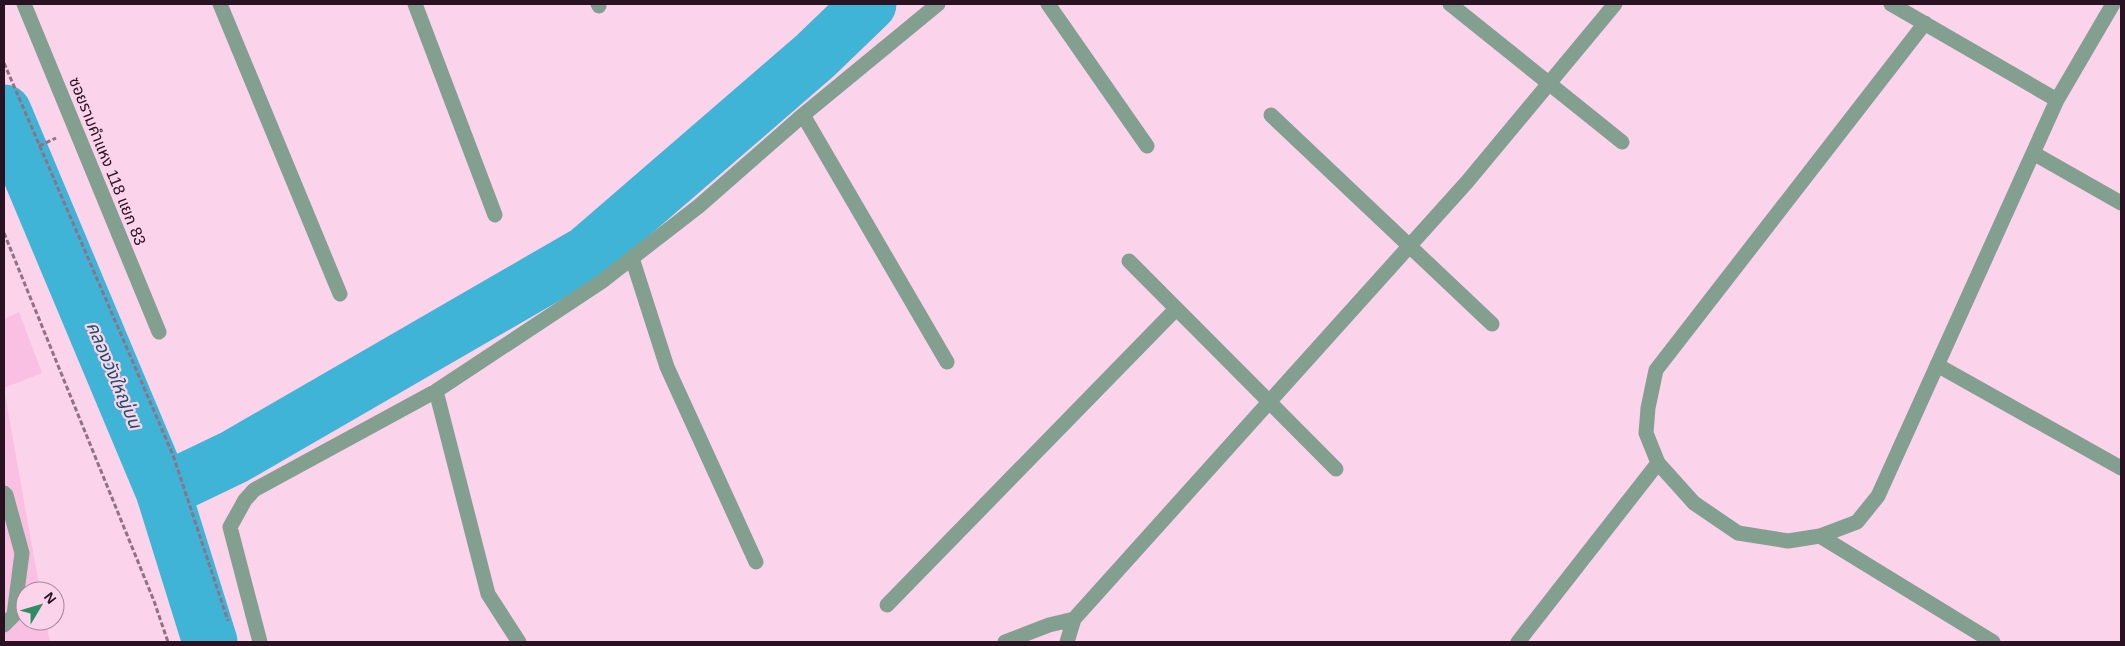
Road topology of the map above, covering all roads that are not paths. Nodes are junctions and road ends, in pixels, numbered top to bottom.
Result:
1 (24, 4) edge
2 (220, 4) edge
3 (415, 4) edge
4 (938, 4) edge
5 (1048, 4) edge
6 (1450, 4) edge
7 (1615, 4) edge
8 (1892, 4) edge
9 (2113, 4) edge
10 (1925, 23) junction
11 (1549, 83) junction
12 (2057, 100) junction
13 (804, 115) junction
14 (1271, 115) dead end
15 (1622, 142) dead end
16 (1147, 146) dead end
17 (2034, 153) junction
18 (2121, 203) edge
19 (495, 215) dead end
20 (1410, 246) junction
21 (632, 258) junction
22 (1129, 261) dead end
23 (340, 294) dead end
24 (1176, 309) junction
25 (1492, 324) dead end
26 (159, 332) dead end
27 (948, 362) dead end
28 (1937, 365) junction
29 (436, 391) junction
30 (1269, 402) junction
31 (1658, 463) junction
32 (2121, 468) edge
33 (1336, 469) dead end
34 (4, 492) edge
35 (1820, 536) junction
36 (756, 562) dead end
37 (887, 604) dead end
38 (1074, 619) junction
39 (4, 624) edge
40 (260, 642) edge
41 (519, 642) edge
42 (1005, 642) edge
43 (1067, 642) edge
44 (1518, 642) edge
45 (1993, 642) edge

1 - 26 street, ซอยรามคำแหง 118 แยก 83
2 - 23 street
3 - 19 street
4 - 13 street
5 - 16 street
6 - 11 street
7 - 11 street
8 - 10 street
9 - 12 street
10 - 12 street
10 - 31 street
11 - 15 street
11 - 20 street
12 - 17 street
13 - 21 street
13 - 27 street
14 - 20 street
17 - 18 street
17 - 28 street
20 - 25 street
20 - 30 street
21 - 29 street
21 - 36 street
22 - 24 street
24 - 30 street
24 - 37 street
28 - 32 street
28 - 35 street
29 - 40 street
29 - 41 street
30 - 33 street
30 - 38 street
31 - 35 street
31 - 44 street
34 - 39 street
35 - 45 street
38 - 42 street
38 - 43 street

